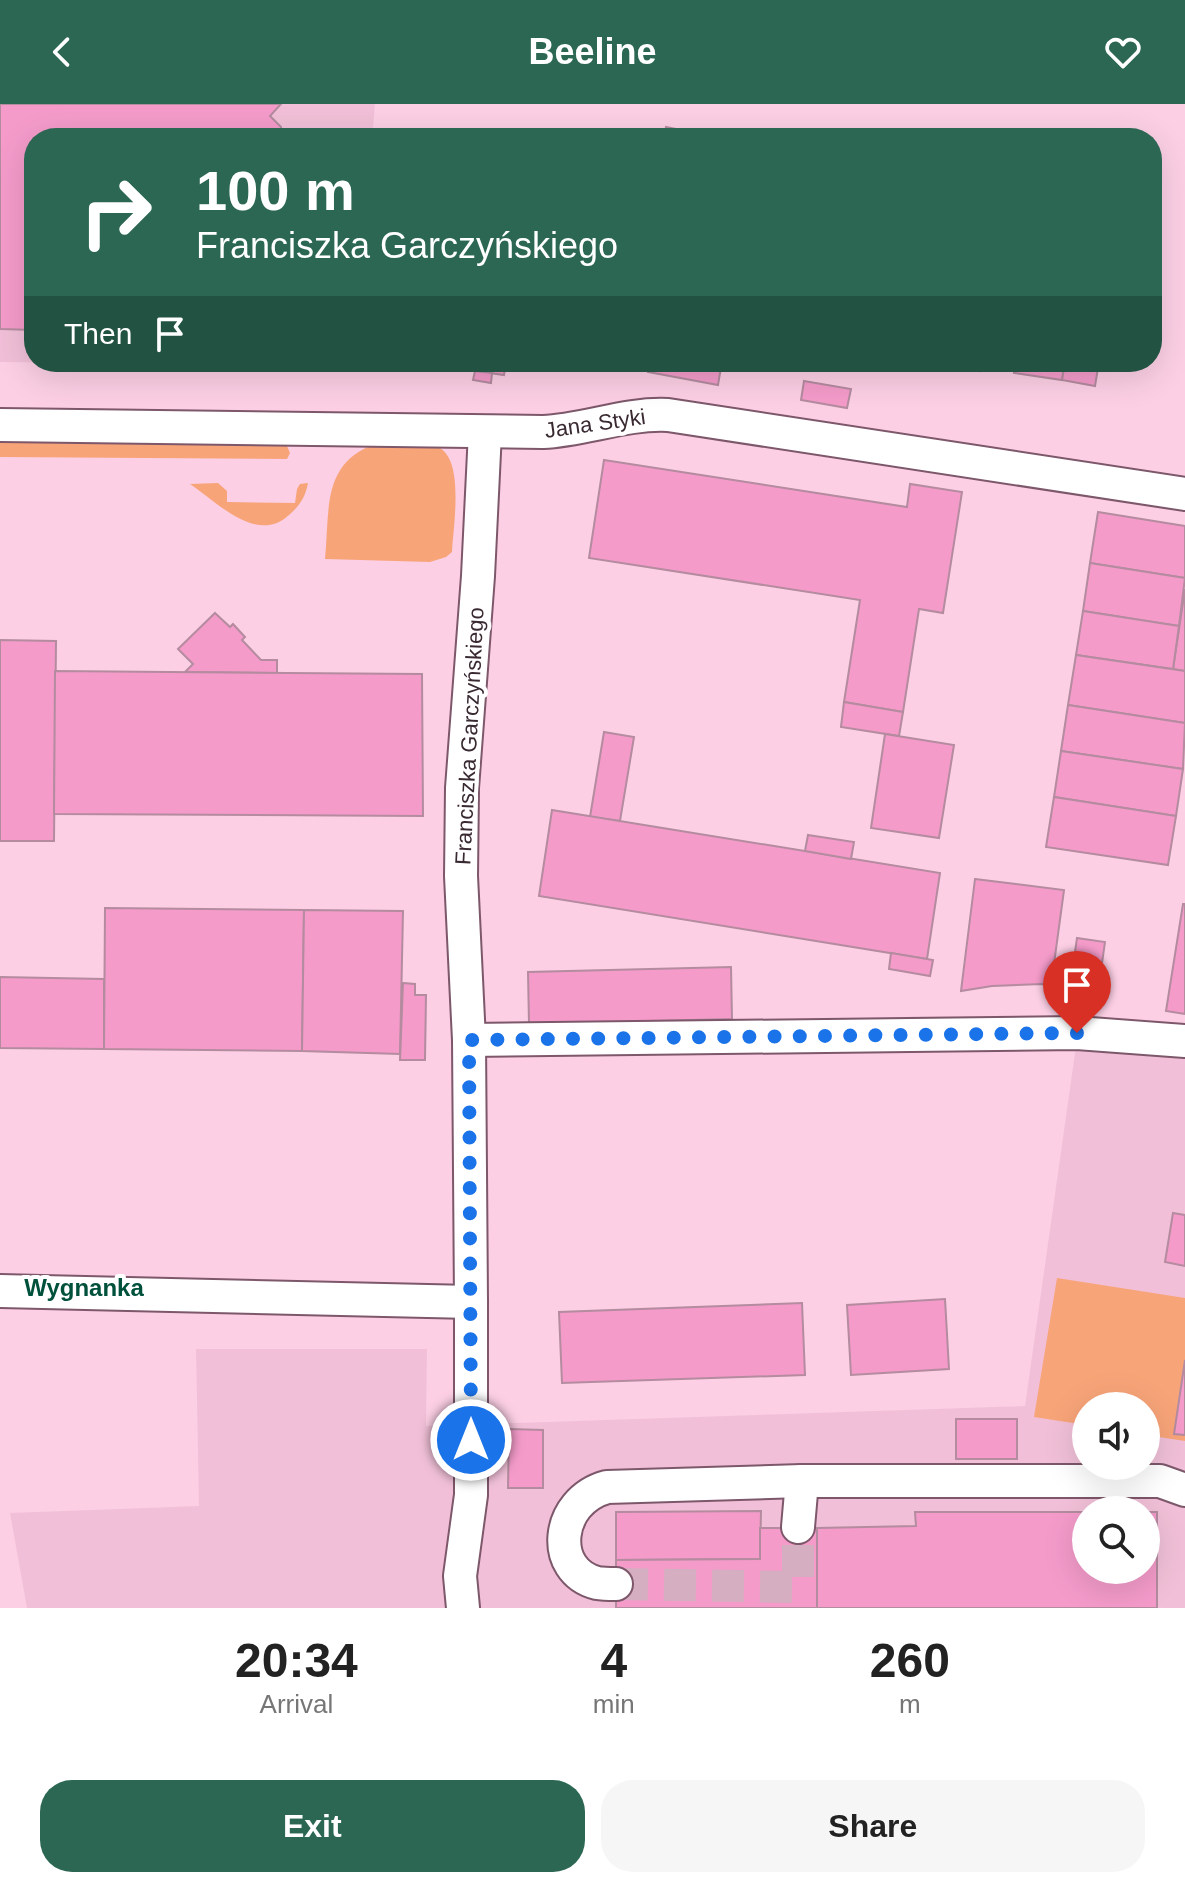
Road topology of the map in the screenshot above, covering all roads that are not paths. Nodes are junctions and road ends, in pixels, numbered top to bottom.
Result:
1 (0, 425) edge
2 (485, 432) junction
3 (1185, 494) edge
4 (469, 1040) junction
5 (1185, 1041) edge
6 (0, 1291) edge
7 (471, 1302) junction
8 (802, 1481) junction
9 (1185, 1490) edge
10 (798, 1527) tunnel mouth
11 (604, 1592) tunnel mouth
12 (463, 1608) edge

1 - 2 street, Jana Styki
2 - 3 street, Jana Styki
2 - 4 street, Franciszka Garczyńskiego
4 - 5 street
4 - 7 street, Franciszka Garczyńskiego
6 - 7 street
7 - 12 street, Franciszka Garczyńskiego
8 - 9 street
8 - 10 street
8 - 11 street

